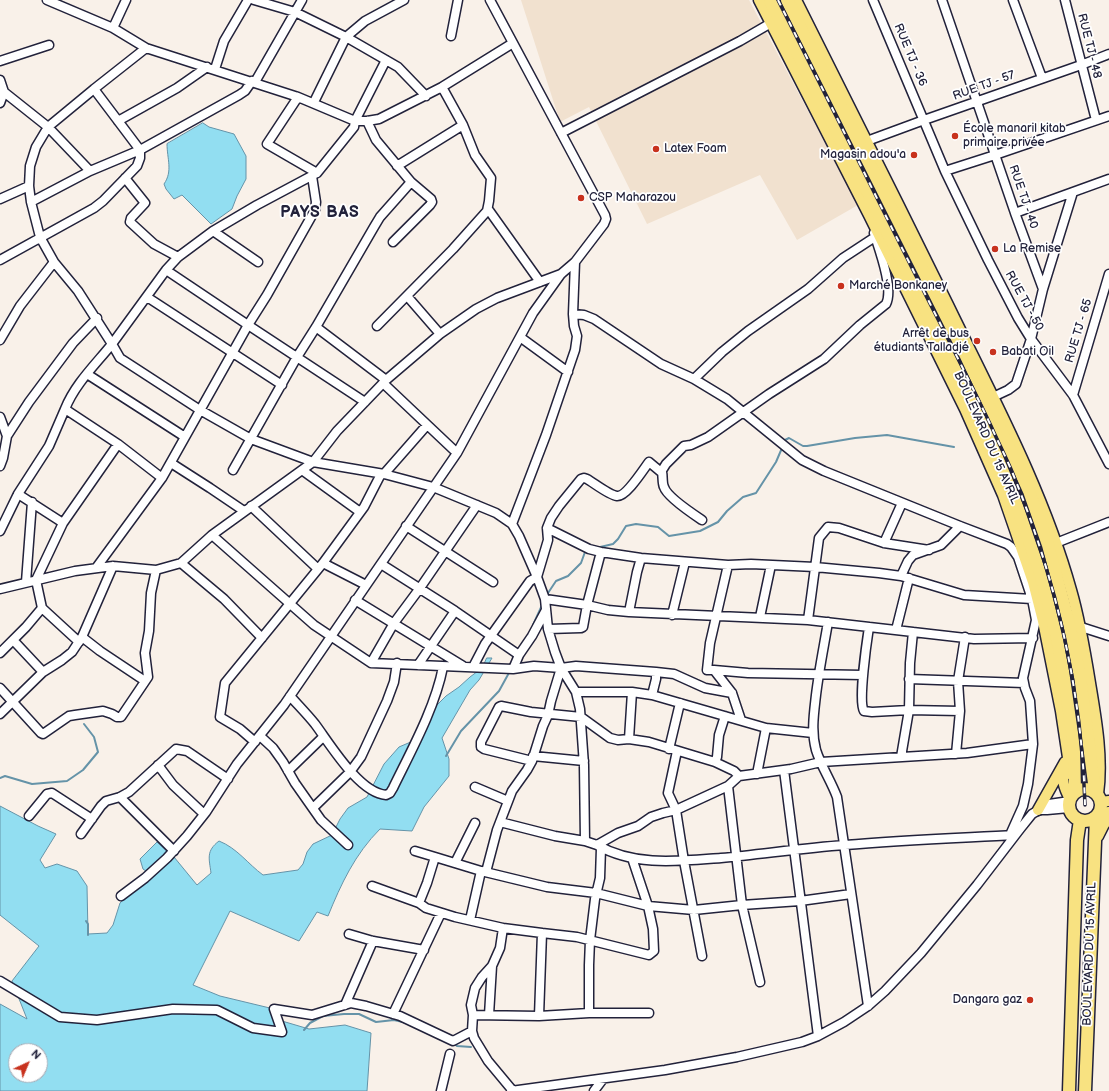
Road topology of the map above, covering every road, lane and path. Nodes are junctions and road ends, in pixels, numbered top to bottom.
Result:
1 (47, 0) edge
2 (126, 0) edge
3 (248, 0) edge
4 (256, 0) edge
5 (302, 0) edge
6 (404, 0) edge
7 (458, 0) edge
8 (490, 0) edge
9 (759, 0) edge
10 (770, 0) edge
11 (873, 0) edge
12 (942, 0) edge
13 (1013, 0) edge
14 (1066, 0) edge
15 (796, 1) edge
16 (295, 12) junction
17 (771, 23) junction
18 (113, 28) junction
19 (451, 36) dead end
20 (346, 37) junction
21 (513, 43) junction
22 (49, 44) dead end
23 (146, 48) junction
24 (1109, 54) edge
25 (386, 60) junction
26 (0, 61) edge
27 (1081, 65) junction
28 (211, 68) junction
29 (1042, 78) junction
30 (0, 80) edge
31 (253, 82) junction
32 (442, 87) junction
33 (94, 89) junction
34 (4, 92) junction
35 (426, 96) junction
36 (298, 97) junction
37 (314, 102) junction
38 (977, 102) junction
39 (0, 103) edge
40 (1109, 116) edge
41 (924, 120) junction
42 (1096, 120) junction
43 (118, 121) junction
44 (354, 121) junction
45 (367, 121) junction
46 (462, 125) junction
47 (48, 127) junction
48 (561, 133) junction
49 (867, 141) junction
50 (140, 150) junction
51 (995, 155) junction
52 (397, 166) junction
53 (90, 171) junction
54 (945, 171) junction
55 (315, 175) junction
56 (125, 178) junction
57 (1109, 179) edge
58 (411, 182) junction
59 (29, 186) junction
60 (1074, 192) junction
61 (0, 199) edge
62 (31, 202) junction
63 (488, 209) junction
64 (1015, 213) junction
65 (869, 214) junction
66 (213, 231) junction
67 (40, 237) junction
68 (875, 237) junction
69 (394, 242) dead end
70 (178, 257) junction
71 (0, 260) edge
72 (54, 262) junction
73 (258, 262) dead end
74 (575, 262) junction
75 (166, 270) junction
76 (561, 274) junction
77 (1109, 274) edge
78 (540, 282) junction
79 (1044, 289) junction
80 (407, 296) junction
81 (147, 297) junction
82 (573, 314) junction
83 (97, 318) junction
84 (248, 326) junction
85 (377, 326) dead end
86 (316, 327) junction
87 (440, 334) junction
88 (520, 337) junction
89 (1031, 339) junction
90 (0, 340) edge
91 (112, 344) junction
92 (232, 353) junction
93 (297, 357) junction
94 (568, 372) junction
95 (87, 374) junction
96 (694, 379) junction
97 (384, 381) junction
98 (282, 385) junction
99 (1073, 394) junction
100 (993, 397) junction
101 (365, 402) junction
102 (65, 409) junction
103 (200, 410) junction
104 (742, 412) junction
105 (0, 417) edge
106 (427, 425) junction
107 (7, 436) junction
108 (185, 437) junction
109 (251, 439) junction
110 (118, 444) junction
111 (457, 453) junction
112 (313, 462) junction
113 (171, 463) junction
114 (1109, 464) edge
115 (0, 466) edge
116 (233, 470) dead end
117 (302, 470) junction
118 (662, 472) junction
119 (382, 474) junction
120 (162, 478) junction
121 (433, 487) junction
122 (18, 494) junction
123 (32, 502) junction
124 (902, 503) junction
125 (477, 505) junction
126 (248, 509) junction
127 (360, 512) junction
128 (702, 520) dead end
129 (1109, 522) edge
130 (63, 523) junction
131 (512, 524) junction
132 (406, 526) junction
133 (960, 526) junction
134 (547, 528) junction
135 (0, 531) edge
136 (212, 535) junction
137 (884, 543) junction
138 (1056, 543) junction
139 (929, 550) junction
140 (446, 551) junction
141 (601, 552) junction
142 (641, 558) junction
143 (685, 562) junction
144 (180, 563) junction
145 (381, 564) junction
146 (728, 565) junction
147 (771, 565) junction
148 (113, 566) junction
149 (320, 566) junction
150 (816, 567) junction
151 (96, 568) junction
152 (156, 570) junction
153 (538, 577) junction
154 (905, 577) junction
155 (36, 580) junction
156 (26, 582) junction
157 (494, 582) dead end
158 (366, 585) junction
159 (420, 588) junction
160 (0, 589) edge
161 (545, 598) junction
162 (1032, 599) junction
163 (356, 600) junction
164 (290, 604) junction
165 (587, 605) junction
166 (42, 608) junction
167 (546, 609) junction
168 (455, 610) junction
169 (629, 612) junction
170 (672, 615) junction
171 (716, 615) junction
172 (760, 617) junction
173 (808, 620) junction
174 (828, 622) junction
175 (394, 623) junction
176 (869, 627) junction
177 (1081, 627) junction
178 (548, 629) junction
179 (896, 630) junction
180 (913, 632) junction
181 (492, 636) junction
182 (1109, 636) edge
183 (330, 637) junction
184 (262, 638) junction
185 (965, 638) junction
186 (1033, 638) junction
187 (80, 639) junction
188 (13, 640) junction
189 (430, 646) junction
190 (0, 653) edge
191 (519, 655) junction
192 (370, 663) junction
193 (397, 664) junction
194 (418, 666) junction
195 (443, 667) junction
196 (463, 667) junction
197 (473, 667) junction
198 (561, 668) junction
199 (513, 669) junction
200 (714, 670) junction
201 (43, 672) junction
202 (656, 672) junction
203 (818, 675) junction
204 (863, 675) junction
205 (909, 679) junction
206 (145, 681) junction
207 (958, 681) junction
208 (1024, 683) junction
209 (0, 688) edge
210 (576, 692) junction
211 (632, 692) junction
212 (732, 694) junction
213 (652, 695) junction
214 (290, 696) junction
215 (12, 702) junction
216 (680, 703) junction
217 (909, 710) junction
218 (960, 711) junction
219 (0, 714) edge
220 (548, 714) junction
221 (725, 716) junction
222 (581, 717) junction
223 (741, 720) junction
224 (766, 728) junction
225 (813, 733) junction
226 (323, 737) junction
227 (257, 739) junction
228 (629, 739) junction
229 (1033, 744) junction
230 (669, 749) junction
231 (677, 751) junction
232 (956, 754) junction
233 (900, 758) junction
234 (532, 759) junction
235 (1066, 759) junction
236 (584, 761) junction
237 (715, 762) junction
238 (821, 762) junction
239 (158, 765) junction
240 (1099, 769) junction
241 (784, 770) junction
242 (288, 771) junction
243 (350, 772) junction
244 (757, 774) junction
245 (739, 776) junction
246 (228, 779) junction
247 (1107, 783) edge
248 (728, 786) junction
249 (475, 787) dead end
250 (120, 797) junction
251 (1101, 797) edge
252 (1071, 799) junction
253 (508, 801) junction
254 (313, 808) junction
255 (676, 810) junction
256 (1038, 810) junction
257 (204, 814) junction
258 (1103, 815) edge
259 (29, 816) dead end
260 (92, 819) junction
261 (1080, 820) junction
262 (500, 822) junction
263 (475, 823) dead end
264 (81, 834) dead end
265 (1013, 835) junction
266 (584, 841) junction
267 (348, 845) dead end
268 (845, 845) junction
269 (599, 847) junction
270 (174, 850) junction
271 (794, 850) junction
272 (416, 852) dead end
273 (736, 856) junction
274 (435, 857) junction
275 (632, 858) junction
276 (684, 861) junction
277 (455, 863) junction
278 (483, 872) junction
279 (372, 886) dead end
280 (596, 893) junction
281 (851, 894) junction
282 (121, 896) dead end
283 (800, 901) junction
284 (419, 903) junction
285 (742, 905) junction
286 (648, 906) junction
287 (694, 910) junction
288 (441, 913) junction
289 (470, 920) junction
290 (503, 928) junction
291 (542, 933) junction
292 (349, 934) dead end
293 (590, 940) junction
294 (373, 941) junction
295 (424, 950) junction
296 (702, 956) dead end
297 (492, 966) junction
298 (0, 981) edge
299 (760, 982) dead end
300 (345, 1005) junction
301 (868, 1006) junction
302 (589, 1013) junction
303 (649, 1013) dead end
304 (393, 1014) junction
305 (472, 1015) junction
306 (489, 1016) junction
307 (539, 1016) junction
308 (472, 1031) junction
309 (818, 1036) junction
310 (450, 1054) dead end
311 (603, 1079) junction
312 (441, 1091) edge
313 (512, 1091) edge
314 (594, 1091) edge
315 (1069, 1091) edge
316 (1085, 1091) edge

1 - 18 street
2 - 18 street
3 - 28 street
4 - 16 street
5 - 16 street
6 - 20 street
7 - 19 street
8 - 21 street
9 - 17 main road, BOULEVARD DU 15 AVRIL
10 - 252 highway, BOULEVARD DU 15 AVRIL
11 - 41 street, RUE TJ - 36
12 - 38 street, RUE TJ - 40
13 - 29 street
14 - 27 street, RUE TJ - 48
15 - 49 main road, BOULEVARD DU 15 AVRIL
15 - 251 highway, BOULEVARD DU 15 AVRIL
16 - 20 street
16 - 31 street
17 - 48 street
17 - 65 main road, BOULEVARD DU 15 AVRIL
18 - 23 street
20 - 25 street
20 - 37 street
21 - 32 street
21 - 48 street
22 - 26 street
23 - 28 street
23 - 33 street
24 - 27 street, RUE TJ - 57
25 - 35 street
25 - 44 street
27 - 29 street, RUE TJ - 57
27 - 42 street, RUE TJ - 48
28 - 31 street
28 - 43 street
29 - 38 street, RUE TJ - 57
30 - 34 street
31 - 36 street
31 - 50 street
32 - 35 street
32 - 46 street
33 - 43 street
33 - 47 street
34 - 39 street
34 - 47 street
35 - 45 street
36 - 37 street
36 - 55 street
37 - 44 street
38 - 41 street, RUE TJ - 57
38 - 51 street, RUE TJ - 40
40 - 42 street
41 - 49 street, RUE TJ - 57
41 - 54 street, RUE TJ - 50
42 - 51 street
43 - 50 street
44 - 45 street
44 - 55 street
45 - 52 street
46 - 52 street
46 - 63 street
47 - 53 street
47 - 59 street
48 - 74 street
49 - 100 main road, BOULEVARD DU 15 AVRIL
50 - 53 street
50 - 56 street
51 - 54 street
51 - 64 street, RUE TJ - 40
52 - 58 street
53 - 62 street
54 - 89 street, RUE TJ - 50
55 - 66 street
55 - 84 street
56 - 67 street
56 - 70 street
57 - 60 street
58 - 69 street
58 - 86 street
59 - 61 street
59 - 62 street
60 - 64 street
60 - 79 street
62 - 67 street
63 - 78 street
63 - 80 street
64 - 79 street, RUE TJ - 40
65 - 68 street
65 - 235 main road, BOULEVARD DU 15 AVRIL
66 - 70 street
66 - 73 street
67 - 71 street
67 - 72 street
68 - 96 street
68 - 104 street
70 - 75 street
72 - 83 street
72 - 90 street
74 - 76 street
74 - 82 street
75 - 81 street
75 - 84 street
76 - 78 street
76 - 88 street
77 - 99 street, RUE TJ - 65
78 - 87 street
79 - 89 street
80 - 85 street
80 - 87 street
81 - 91 street
81 - 92 street
82 - 94 street
82 - 96 street
83 - 91 street
83 - 107 street
84 - 92 street
84 - 93 street
86 - 93 street
86 - 97 street
87 - 97 street
88 - 94 street
88 - 111 street
89 - 99 street, RUE TJ - 50
89 - 100 street
91 - 95 street
91 - 103 street
92 - 98 street
92 - 103 street
93 - 98 street
93 - 101 street
94 - 131 street
95 - 102 street
95 - 108 street
96 - 104 street
97 - 101 street
97 - 106 street
98 - 109 street
99 - 114 street, RUE TJ - 50
100 - 138 main road, BOULEVARD DU 15 AVRIL
101 - 112 street
102 - 110 street
102 - 122 street
103 - 108 street
103 - 109 street
104 - 118 street
104 - 124 street
105 - 107 street
106 - 111 street
106 - 119 street
107 - 115 street
108 - 113 street
109 - 112 street
109 - 116 street
110 - 120 street
110 - 130 street
111 - 121 street
112 - 117 street
112 - 119 street
113 - 120 street
113 - 126 street
117 - 126 street
117 - 127 street
118 - 128 street
118 - 134 street
119 - 121 street
119 - 127 street
120 - 151 street
121 - 125 street
121 - 132 street
122 - 123 street
122 - 135 street
123 - 130 street
123 - 156 street
124 - 133 street
124 - 137 street
125 - 131 street
125 - 140 street
126 - 136 street
126 - 149 street
127 - 149 street
129 - 138 street
130 - 155 street
131 - 153 street
132 - 140 street
132 - 145 street
133 - 139 street
133 - 162 street
134 - 141 street
134 - 153 street
136 - 144 street
136 - 164 street
137 - 139 street
137 - 150 street
138 - 177 main road, BOULEVARD DU 15 AVRIL
139 - 154 street
140 - 157 street
140 - 159 street
141 - 142 street
141 - 165 street
142 - 143 street
142 - 169 street
143 - 146 street
143 - 170 street
144 - 152 street
144 - 184 street
145 - 158 street
145 - 159 street
146 - 147 street
146 - 171 street
147 - 150 street
147 - 172 street
148 - 151 street
148 - 152 street
148 - 187 street
149 - 158 street
149 - 164 street
150 - 154 street
150 - 173 street
151 - 155 street
152 - 206 street
153 - 161 street
153 - 181 street
154 - 162 street
154 - 179 street
155 - 156 street
155 - 166 street
156 - 160 street
158 - 163 street
159 - 168 street
159 - 175 street
161 - 165 street
161 - 167 street
162 - 186 street
163 - 175 street
163 - 183 street
164 - 183 street
164 - 184 street
165 - 169 street
165 - 178 street
166 - 187 street
166 - 188 street
167 - 178 street
167 - 191 street
168 - 181 street
168 - 189 street
169 - 170 street
170 - 171 street
171 - 172 street
171 - 200 street
172 - 173 street
173 - 174 street
174 - 176 street
174 - 203 street
175 - 189 street
175 - 192 street
176 - 179 street
176 - 204 street
177 - 182 street
177 - 240 main road, BOULEVARD DU 15 AVRIL
178 - 198 street
179 - 180 street
180 - 185 street
180 - 205 street
181 - 191 street
181 - 197 street
183 - 192 street
183 - 214 street
184 - 227 street
185 - 186 street
185 - 207 street
186 - 208 street
187 - 201 street
187 - 206 street
188 - 190 street
188 - 201 street
189 - 194 street
189 - 196 street
191 - 199 street
192 - 193 street
193 - 194 street
193 - 243 street
194 - 195 street
195 - 196 street
195 - 243 street
196 - 197 street
197 - 199 street
198 - 199 street
198 - 202 street
198 - 210 street
198 - 220 street
200 - 203 street
200 - 212 street
201 - 215 street
202 - 212 street
202 - 213 street
203 - 204 street
203 - 225 street
204 - 217 street
205 - 207 street
205 - 217 street
206 - 215 street
207 - 208 street
207 - 218 street
208 - 229 street
209 - 215 street
210 - 211 street
210 - 222 street
211 - 213 street
211 - 228 street
212 - 223 street
213 - 216 street
214 - 226 street
214 - 227 street
215 - 219 street
216 - 221 street
216 - 230 street
217 - 218 street
217 - 233 street
218 - 232 street
220 - 222 street
220 - 234 street
220 - 234 street
221 - 223 street
221 - 237 street
222 - 228 street
222 - 236 street
223 - 224 street
224 - 225 street
224 - 244 street
225 - 238 street
226 - 242 street
226 - 243 street
227 - 242 street
227 - 246 street
228 - 230 street
229 - 232 street
229 - 265 street
230 - 231 street
231 - 237 street
231 - 255 street
232 - 233 street
233 - 238 street
234 - 236 street
234 - 253 street
235 - 252 main road, BOULEVARD DU 15 AVRIL
235 - 256 main road
236 - 266 street
237 - 245 street
238 - 241 street
238 - 268 street
239 - 246 street
239 - 250 street
239 - 257 street
240 - 247 main road, BOULEVARD DU 15 AVRIL
240 - 251 main road, BOULEVARD DU 15 AVRIL
241 - 244 street
241 - 271 street
242 - 254 street
243 - 254 street
244 - 245 street
245 - 248 street
246 - 257 street
247 - 251 main road, BOULEVARD DU 15 AVRIL
248 - 255 street
248 - 273 street
249 - 253 street
250 - 260 street
250 - 270 street
251 - 252 highway
251 - 258 highway
252 - 256 street
252 - 261 highway
253 - 262 street
254 - 267 street
255 - 269 street
255 - 276 street
256 - 265 street
257 - 270 street
258 - 261 highway
258 - 316 highway, BOULEVARD DU 15 AVRIL
259 - 260 street
260 - 264 street
261 - 315 highway, BOULEVARD DU 15 AVRIL
262 - 266 street
262 - 278 street
263 - 277 street
265 - 268 street
265 - 301 street
266 - 269 street
268 - 271 street
268 - 281 street
269 - 275 street
269 - 280 street
270 - 282 street
271 - 273 street
271 - 283 street
272 - 274 street
273 - 276 street
273 - 285 street
274 - 277 street
274 - 284 street
275 - 276 street
275 - 286 street
276 - 287 street
277 - 278 street
278 - 280 street
278 - 289 street
279 - 284 street
280 - 286 street
280 - 293 street
281 - 283 street
281 - 301 street
283 - 285 street
283 - 309 street
284 - 288 street
285 - 287 street
285 - 299 street
286 - 287 street
286 - 293 street
287 - 296 street
288 - 289 street
288 - 295 street
289 - 290 street
290 - 291 street
290 - 297 street
291 - 293 street
291 - 307 street
292 - 294 street
293 - 302 street
294 - 295 street
294 - 300 street
295 - 304 street
297 - 305 street
297 - 306 street
298 - 300 street
300 - 304 street
301 - 309 street
302 - 303 street
302 - 307 street
304 - 308 street
305 - 306 street
305 - 308 street
306 - 307 street
308 - 313 street
309 - 311 street
310 - 312 street
311 - 313 street
311 - 314 street

